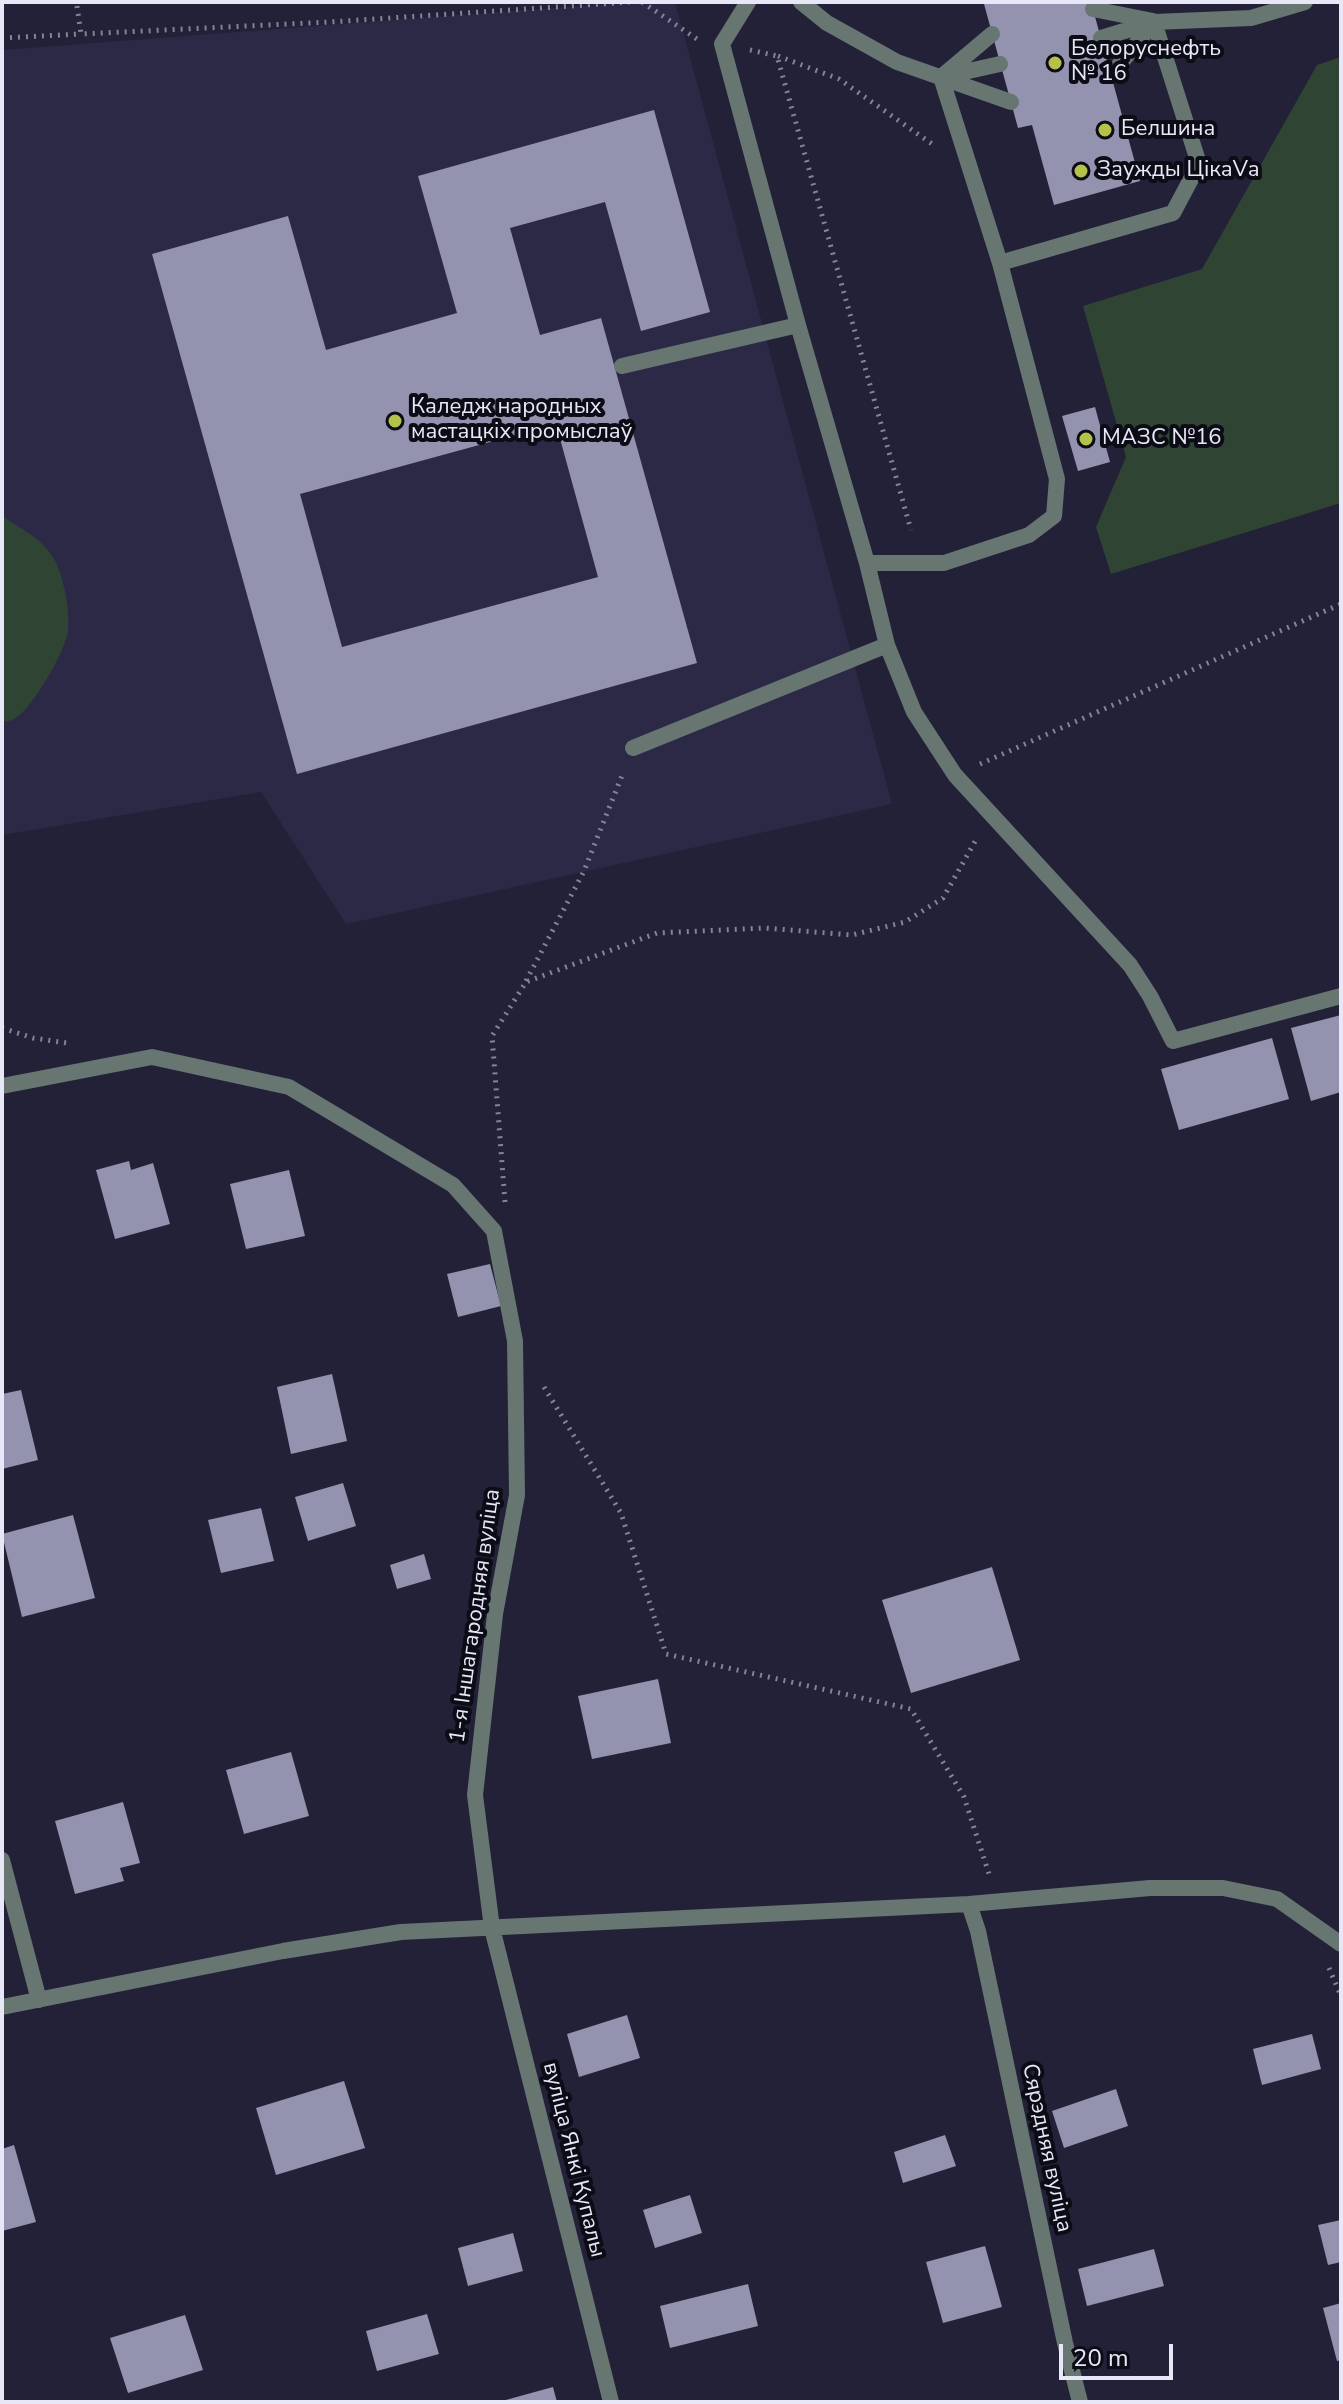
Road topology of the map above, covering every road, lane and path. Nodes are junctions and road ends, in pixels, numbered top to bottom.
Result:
1 (631, 2) edge
2 (642, 2) edge
3 (748, 2) edge
4 (801, 2) edge
5 (1305, 2) edge
6 (77, 6) dead end
7 (1093, 9) dead end
8 (1154, 22) junction
9 (81, 34) junction
10 (992, 34) dead end
11 (2, 38) edge
12 (1101, 38) dead end
13 (722, 44) junction
14 (777, 56) junction
15 (1000, 64) dead end
16 (1111, 75) dead end
17 (941, 77) junction
18 (1011, 102) dead end
19 (937, 147) dead end
20 (1000, 263) junction
21 (798, 325) junction
22 (622, 366) dead end
23 (911, 530) dead end
24 (867, 563) junction
25 (1341, 604) edge
26 (887, 645) junction
27 (633, 748) joint
28 (955, 775) junction
29 (988, 811) junction
30 (526, 982) junction
31 (1341, 996) edge
32 (2, 1086) edge
33 (505, 1204) dead end
34 (540, 1380) dead end
35 (2, 1860) edge
36 (998, 1900) junction
37 (969, 1904) junction
38 (492, 1928) junction
39 (1341, 1944) edge
40 (1319, 1961) dead end
41 (1341, 1996) edge
42 (39, 2000) junction
43 (2, 2007) edge
44 (611, 2402) edge
45 (1080, 2402) edge

1 - 9 path
2 - 13 path
3 - 13 street
4 - 17 street
5 - 8 street
6 - 9 path
7 - 8 street
8 - 12 street
8 - 16 street
8 - 20 street
9 - 11 path
10 - 17 street
13 - 14 path
13 - 21 street
14 - 19 path
14 - 23 path
15 - 17 street
17 - 18 street
17 - 20 street
20 - 24 street
21 - 22 street
21 - 24 street
24 - 26 street
25 - 28 path
26 - 27 street
26 - 28 street
27 - 30 path
28 - 29 street
29 - 30 path
29 - 31 street
30 - 33 path
32 - 38 street, 1-я Іншагародняя вуліца
34 - 36 path
35 - 42 street
36 - 37 street
36 - 39 street
37 - 38 street
37 - 45 street, Сярэдняя вуліца
38 - 42 street
38 - 44 street, вуліца Янкі Купалы
40 - 41 path
42 - 43 street

